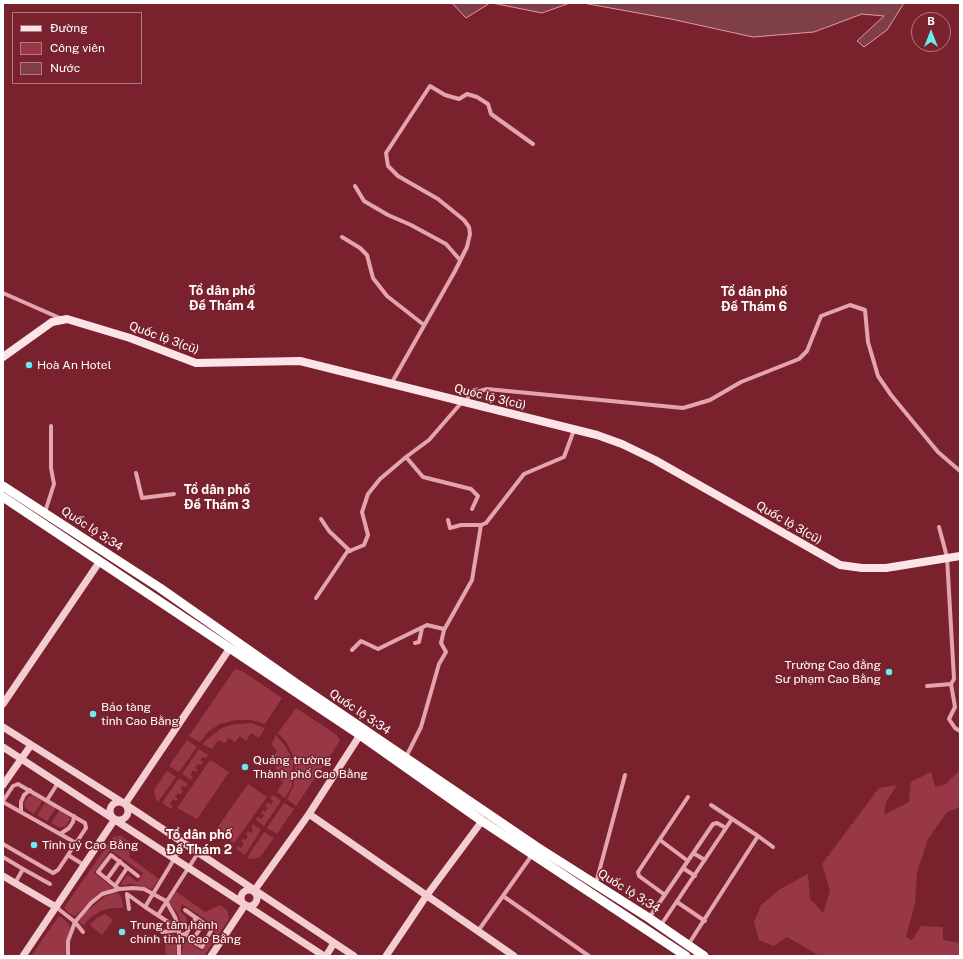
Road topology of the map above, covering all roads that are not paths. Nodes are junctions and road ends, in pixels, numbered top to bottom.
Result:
1 (533, 144) dead end
2 (355, 186) dead end
3 (342, 237) dead end
4 (460, 260) junction
5 (3, 293) edge
6 (62, 319) junction
7 (424, 325) junction
8 (3, 357) edge
9 (391, 384) junction
10 (464, 403) junction
11 (51, 426) dead end
12 (574, 429) junction
13 (406, 456) junction
14 (960, 471) edge
15 (136, 474) dead end
16 (3, 486) edge
17 (174, 494) dead end
18 (3, 497) edge
19 (472, 509) dead end
20 (44, 513) junction
21 (321, 519) dead end
22 (448, 520) dead end
23 (481, 525) junction
24 (939, 527) dead end
25 (350, 551) junction
26 (960, 556) edge
27 (947, 557) junction
28 (100, 561) junction
29 (158, 586) junction
30 (152, 596) junction
31 (316, 598) dead end
32 (422, 628) junction
33 (444, 629) junction
34 (415, 643) dead end
35 (232, 644) junction
36 (352, 650) dead end
37 (951, 684) junction
38 (928, 686) dead end
39 (3, 704) edge
40 (3, 727) edge
41 (960, 731) edge
42 (362, 732) junction
43 (31, 745) junction
44 (3, 747) edge
45 (406, 757) junction
46 (21, 759) junction
47 (625, 775) dead end
48 (58, 783) junction
49 (3, 784) edge
50 (30, 790) junction
51 (688, 797) dead end
52 (47, 800) junction
53 (3, 801) edge
54 (125, 804) junction
55 (711, 805) dead end
56 (21, 812) junction
57 (309, 814) junction
58 (74, 816) junction
59 (496, 818) junction
60 (115, 819) junction
61 (732, 819) junction
62 (482, 821) junction
63 (726, 828) junction
64 (60, 834) junction
65 (758, 836) junction
66 (660, 840) junction
67 (76, 843) junction
68 (184, 843) junction
69 (3, 844) edge
70 (773, 847) dead end
71 (198, 853) junction
72 (693, 853) junction
73 (68, 855) junction
74 (532, 855) junction
75 (3, 857) edge
76 (174, 858) junction
77 (705, 860) junction
78 (120, 861) junction
79 (688, 861) junction
80 (84, 865) junction
81 (188, 867) junction
82 (127, 868) junction
83 (683, 868) junction
84 (23, 869) junction
85 (3, 876) edge
86 (138, 876) dead end
87 (695, 876) junction
88 (107, 879) junction
89 (15, 883) junction
90 (50, 884) dead end
91 (596, 884) junction
92 (117, 887) junction
93 (126, 888) junction
94 (254, 891) junction
95 (590, 892) junction
96 (154, 893) junction
97 (127, 894) junction
98 (427, 895) junction
99 (503, 896) junction
100 (665, 896) junction
101 (166, 901) junction
102 (677, 902) junction
103 (245, 905) junction
104 (56, 907) junction
105 (145, 907) junction
106 (129, 909) dead end
107 (185, 910) dead end
108 (158, 915) junction
109 (196, 918) junction
110 (649, 918) junction
111 (705, 921) junction
112 (75, 922) junction
113 (204, 923) junction
114 (660, 925) junction
115 (179, 930) junction
116 (478, 931) junction
117 (83, 932) dead end
118 (162, 932) dead end
119 (186, 934) junction
120 (180, 935) junction
121 (192, 941) junction
122 (334, 943) junction
123 (688, 946) junction
124 (23, 956) edge
125 (68, 956) edge
126 (179, 956) edge
127 (211, 956) edge
128 (325, 956) edge
129 (354, 956) edge
130 (386, 956) edge
131 (514, 956) edge
132 (589, 956) edge
133 (686, 956) edge
134 (704, 956) edge

1 - 4 street
2 - 4 street
3 - 7 street
4 - 7 street
5 - 6 street
6 - 8 main road
6 - 9 main road, Quốc lộ 3(cũ)
7 - 9 street
9 - 10 main road, Quốc lộ 3(cũ)
10 - 12 main road, Quốc lộ 3(cũ)
10 - 13 street
10 - 14 street
11 - 20 street
12 - 23 street
12 - 27 main road, Quốc lộ 3(cũ)
13 - 19 street
13 - 25 street
15 - 17 street
16 - 20 highway, Quốc lộ 3;34
18 - 28 highway, Quốc lộ 3;34
20 - 29 highway, Quốc lộ 3;34
21 - 25 street
22 - 23 street
23 - 33 street
24 - 27 street
25 - 31 street
26 - 27 main road, Quốc lộ 3(cũ)
27 - 37 street
28 - 30 highway, Quốc lộ 3;34
28 - 39 street
29 - 30 highway
29 - 35 highway, Quốc lộ 3;34
30 - 35 highway, Quốc lộ 3;34
32 - 33 street
32 - 34 street
32 - 36 street
33 - 45 street
35 - 42 highway, Quốc lộ 3;34
35 - 54 street
37 - 38 street
37 - 41 street
40 - 43 street
42 - 45 highway, Quốc lộ 3;34
42 - 57 street
42 - 62 highway, Quốc lộ 3;34
43 - 46 street
43 - 54 street
44 - 46 street
45 - 59 highway, Quốc lộ 3;34
46 - 48 street
46 - 49 street
47 - 91 street
48 - 52 street
48 - 60 street
50 - 52 street
50 - 53 street
50 - 56 street
51 - 66 street
52 - 58 street
53 - 56 street
54 - 60 street
54 - 60 street
54 - 68 street
55 - 61 street
56 - 64 street
57 - 94 street
57 - 98 street
58 - 64 street
58 - 67 street
59 - 62 highway
59 - 91 highway, Quốc lộ 3;34
60 - 76 street
60 - 80 street
61 - 63 street
61 - 65 street
62 - 74 highway, Quốc lộ 3;34
62 - 98 street
63 - 72 street
63 - 77 street
64 - 67 street
65 - 70 street
65 - 111 street
66 - 79 street
66 - 100 street
67 - 73 street
68 - 71 street
68 - 76 street
69 - 73 street
71 - 81 street
71 - 94 street
72 - 77 street
72 - 79 street
73 - 80 street
74 - 95 highway, Quốc lộ 3;34
74 - 99 street
75 - 84 street
76 - 81 street
76 - 96 street
77 - 87 street
78 - 82 street
78 - 88 street
78 - 88 street
79 - 83 street
80 - 104 street
81 - 101 street
81 - 103 street
82 - 86 street
82 - 92 street
83 - 87 street
83 - 100 street
84 - 89 street
84 - 90 street
85 - 89 street
87 - 102 street
88 - 92 street
89 - 104 street
91 - 95 highway
91 - 110 highway, Quốc lộ 3;34
92 - 93 street
92 - 112 street
93 - 96 street
93 - 97 street
94 - 103 street
94 - 103 street
94 - 122 street
95 - 133 highway, Quốc lộ 3;34
96 - 101 street
96 - 105 street
97 - 105 street
97 - 106 street
98 - 116 street
98 - 130 street
99 - 116 street
99 - 132 street
100 - 110 street
101 - 108 street
101 - 115 street
102 - 111 street
102 - 114 street
103 - 127 street
103 - 128 street
104 - 112 street
104 - 124 street
105 - 108 street
107 - 109 street
108 - 115 street
109 - 113 street
109 - 119 street
110 - 114 highway, Quốc lộ 3;34
111 - 123 street
112 - 117 street
112 - 125 street
113 - 121 street
113 - 121 street
114 - 123 highway, Quốc lộ 3;34
115 - 118 street
115 - 120 street
116 - 131 street
119 - 120 street
119 - 121 street
120 - 126 street
122 - 128 street
122 - 129 street
123 - 134 highway, Quốc lộ 3;34

